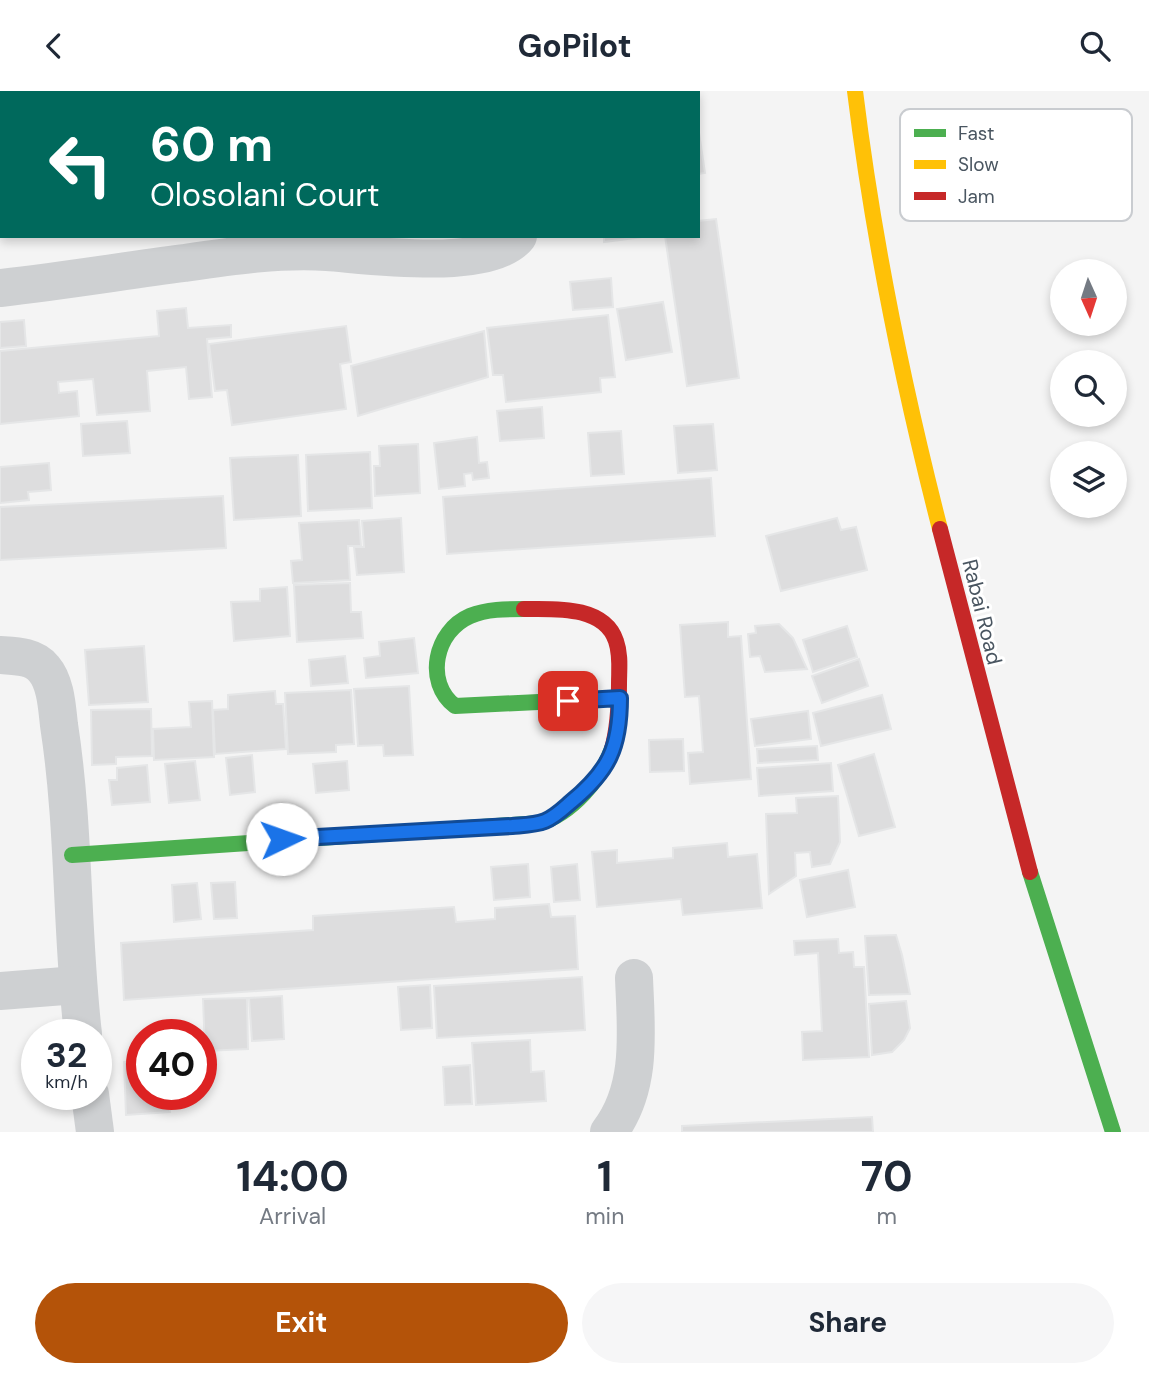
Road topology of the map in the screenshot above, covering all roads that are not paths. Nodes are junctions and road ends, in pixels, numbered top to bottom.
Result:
1 (855, 91) edge
2 (517, 238) edge
3 (0, 288) edge
4 (0, 655) edge
5 (620, 698) junction
6 (72, 855) junction
7 (634, 978) dead end
8 (77, 985) junction
9 (0, 991) edge
10 (81, 1019) edge
11 (92, 1110) edge
12 (95, 1132) edge
13 (609, 1132) edge
14 (1113, 1132) edge

1 - 14 street, Rabai Road
2 - 3 street
4 - 6 street
5 - 5 street
5 - 6 street
6 - 8 street
7 - 13 street
8 - 9 street
8 - 10 street
11 - 12 street

